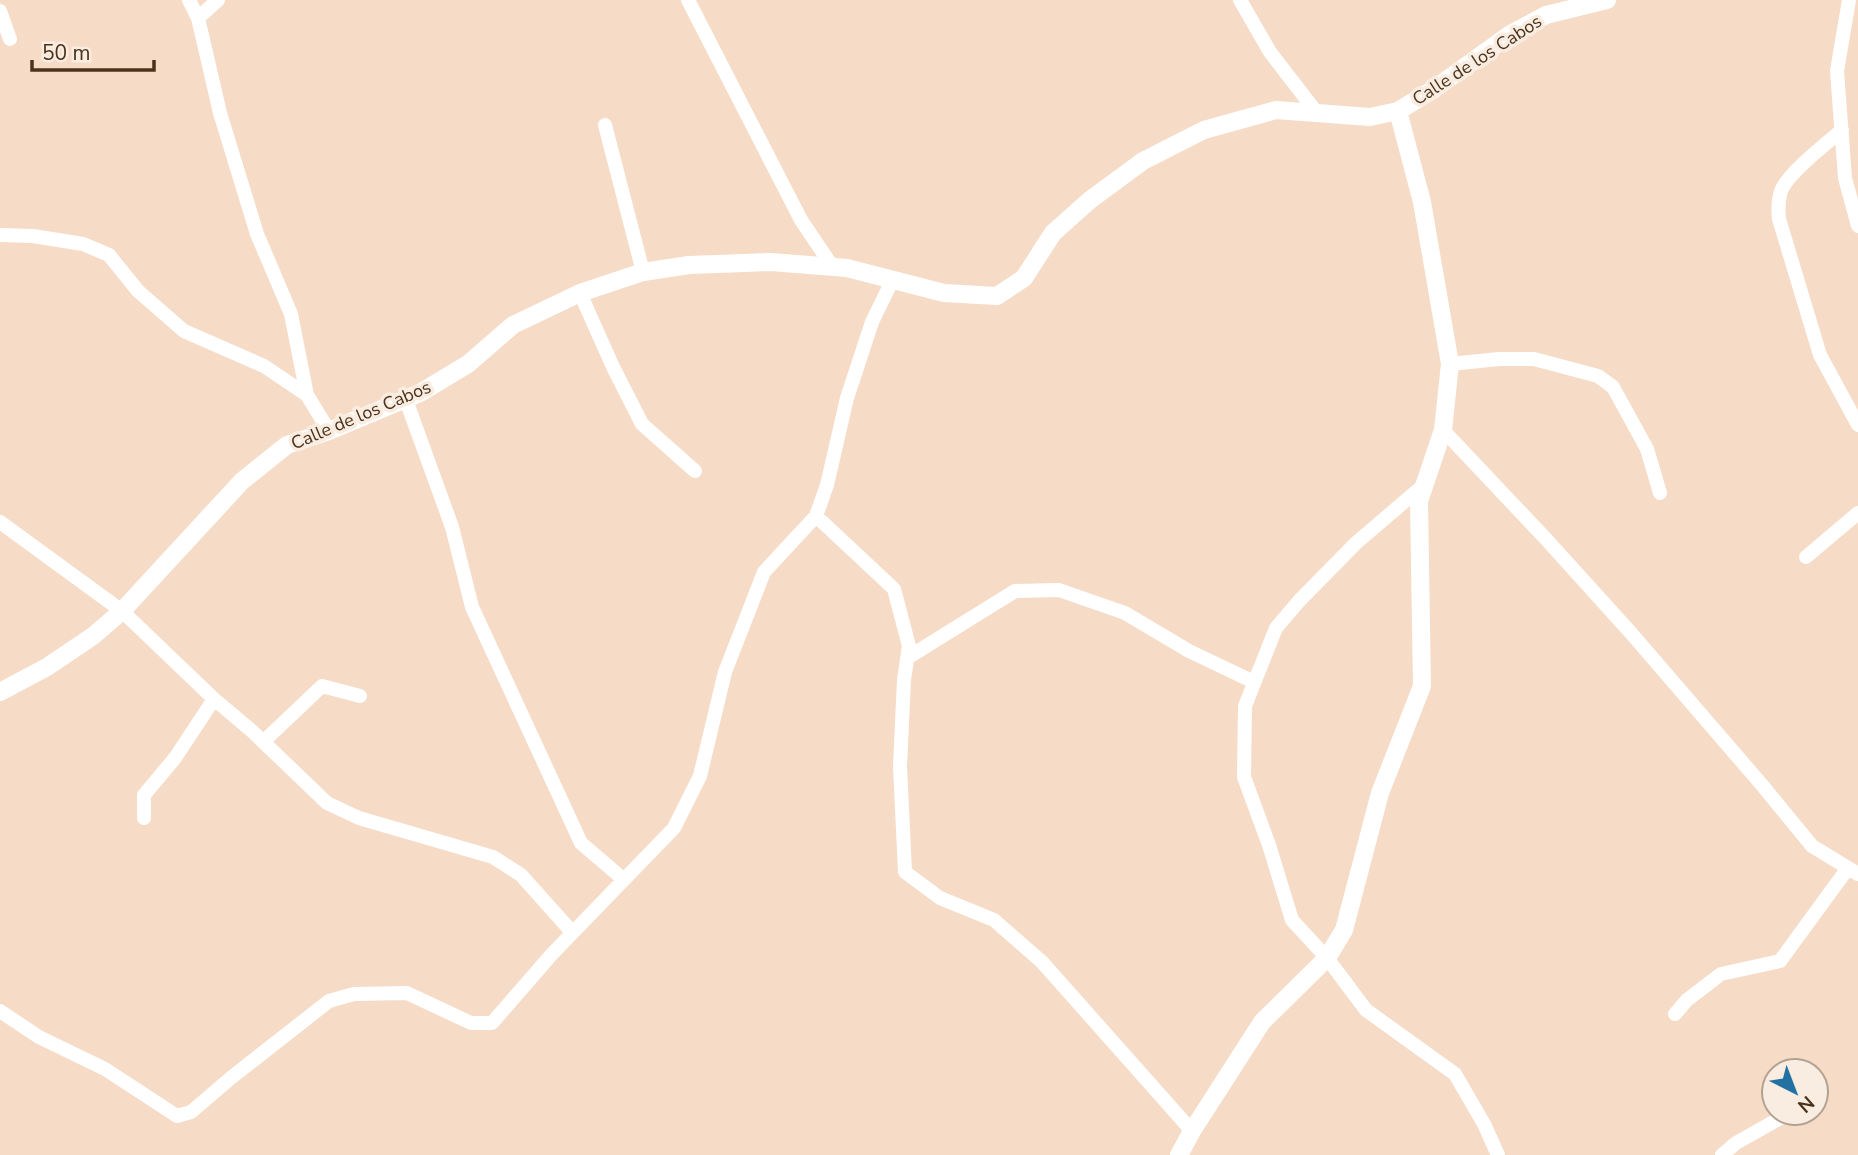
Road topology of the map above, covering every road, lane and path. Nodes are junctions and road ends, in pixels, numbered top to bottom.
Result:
1 (189, 0) edge
2 (218, 0) edge
3 (688, 0) edge
4 (1240, 0) edge
5 (1849, 0) edge
6 (1601, 1) edge
7 (0, 12) edge
8 (198, 18) junction
9 (10, 39) dead end
10 (1398, 111) junction
11 (1317, 113) junction
12 (604, 125) dead end
13 (1842, 130) junction
14 (1858, 226) edge
15 (0, 235) edge
16 (832, 267) junction
17 (643, 272) junction
18 (892, 281) junction
19 (580, 293) junction
20 (1450, 364) junction
21 (307, 395) junction
22 (406, 400) junction
23 (1858, 425) edge
24 (1443, 430) junction
25 (328, 431) junction
26 (695, 471) dead end
27 (1425, 484) junction
28 (1660, 493) dead end
29 (1858, 513) edge
30 (816, 516) junction
31 (0, 522) edge
32 (1806, 557) dead end
33 (122, 611) junction
34 (907, 659) junction
35 (1254, 682) junction
36 (0, 692) edge
37 (360, 696) dead end
38 (214, 699) junction
39 (263, 742) junction
40 (144, 818) dead end
41 (1853, 871) edge
42 (623, 880) junction
43 (572, 932) junction
44 (1327, 958) junction
45 (0, 1011) edge
46 (1675, 1014) dead end
47 (1764, 1127) edge
48 (1192, 1131) junction
49 (1179, 1155) edge
50 (1498, 1155) edge
51 (1722, 1155) edge

1 - 8 street
2 - 8 street
3 - 16 street
4 - 11 street
5 - 13 street
6 - 10 street, Calle de los Cabos
7 - 9 street
8 - 21 street
10 - 11 street, Calle de los Cabos
10 - 20 street
11 - 18 street, Calle de los Cabos
12 - 17 street
13 - 14 street
13 - 23 street
15 - 21 street
16 - 17 street, Calle de los Cabos
16 - 18 street, Calle de los Cabos
17 - 19 street, Calle de los Cabos
18 - 30 street
19 - 22 street, Calle de los Cabos
19 - 26 street
20 - 24 street
20 - 28 street
21 - 25 street
22 - 25 street, Calle de los Cabos
22 - 42 street
24 - 27 street
24 - 41 street
25 - 33 street, Calle de los Cabos
27 - 35 street
27 - 44 street
29 - 32 street
30 - 34 street
30 - 42 street
31 - 33 street
33 - 36 street, Calle de los Cabos
33 - 38 street
34 - 35 street
34 - 48 street
35 - 44 street
37 - 39 street
38 - 39 street
38 - 40 street
39 - 43 street
41 - 46 street
42 - 43 street
43 - 45 street
44 - 48 street
44 - 50 street
47 - 51 street
48 - 49 street

